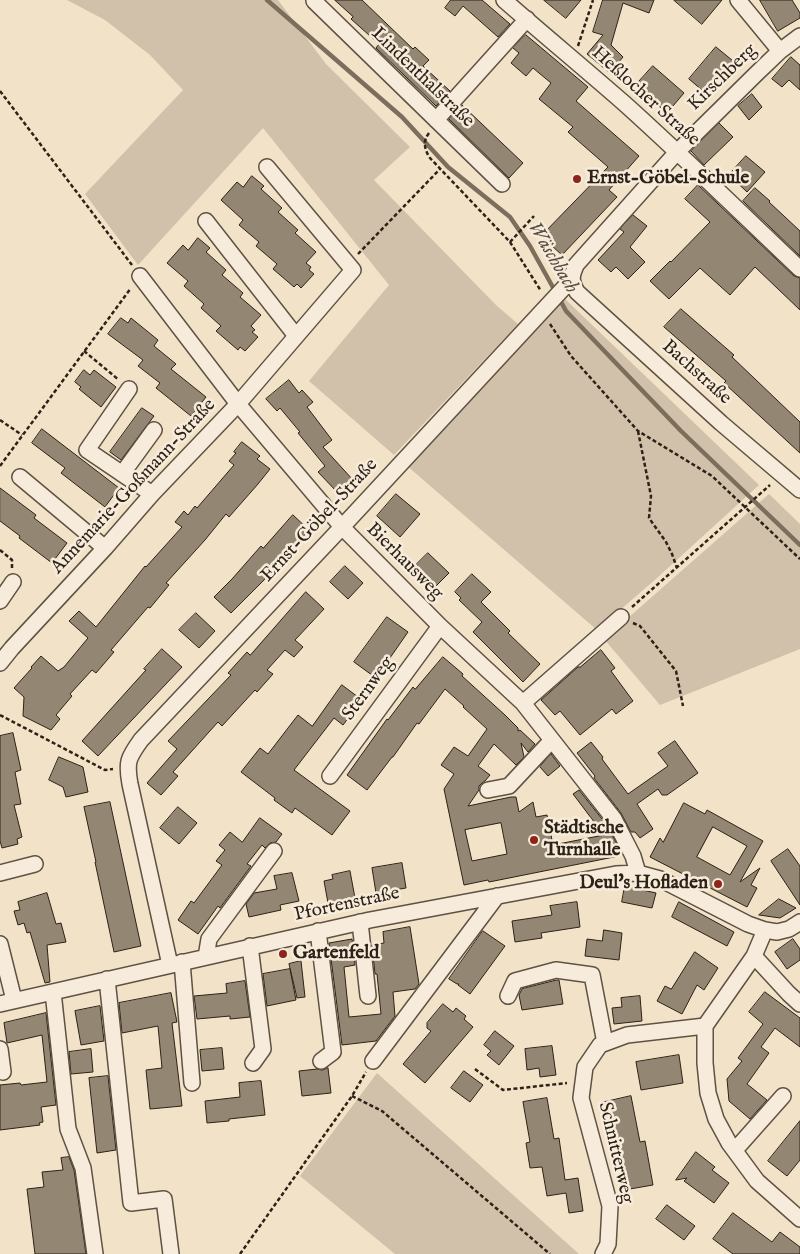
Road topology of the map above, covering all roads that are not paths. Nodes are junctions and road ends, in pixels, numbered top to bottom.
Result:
1 (504, 0) edge
2 (738, 0) edge
3 (314, 1) edge
4 (527, 20) junction
5 (798, 40) edge
6 (780, 51) junction
7 (436, 120) junction
8 (677, 152) junction
9 (267, 167) dead end
10 (502, 184) dead end
11 (206, 221) dead end
12 (800, 269) edge
13 (140, 276) road end
14 (569, 283) junction
15 (296, 336) junction
16 (129, 389) road end
17 (238, 404) junction
18 (154, 430) dead end
19 (122, 474) junction
20 (20, 476) dead end
21 (799, 485) edge
22 (152, 494) junction
23 (342, 527) junction
24 (105, 548) junction
25 (13, 582) road end
26 (0, 601) edge
27 (621, 617) road end
28 (440, 626) junction
29 (6, 644) edge
30 (0, 663) edge
31 (523, 703) junction
32 (552, 740) junction
33 (330, 776) dead end
34 (488, 790) dead end
35 (274, 851) dead end
36 (35, 864) dead end
37 (0, 872) edge
38 (638, 873) junction
39 (497, 896) junction
40 (360, 922) junction
41 (800, 922) edge
42 (765, 930) junction
43 (318, 931) junction
44 (0, 944) edge
45 (250, 946) junction
46 (754, 956) junction
47 (206, 957) junction
48 (176, 964) junction
49 (107, 979) junction
50 (53, 992) junction
51 (368, 996) dead end
52 (508, 996) dead end
53 (7, 1002) edge
54 (800, 1004) edge
55 (705, 1026) junction
56 (605, 1043) junction
57 (0, 1049) edge
58 (373, 1061) road end
59 (321, 1062) dead end
60 (253, 1063) dead end
61 (4, 1072) dead end
62 (192, 1083) dead end
63 (783, 1096) dead end
64 (735, 1150) junction
65 (800, 1219) edge
66 (95, 1254) edge
67 (171, 1254) edge
68 (603, 1254) edge

1 - 4 street, Heßlocher Straße
2 - 6 street
3 - 7 street, Lindenthalstraße
4 - 7 street
4 - 8 street, Heßlocher Straße
5 - 6 street, Kirschberg
6 - 8 street, Kirschberg
7 - 10 street, Lindenthalstraße
8 - 12 street, Heßlocher Straße
8 - 14 street, Ernst-Göbel-Straße
9 - 15 street, Annemarie-Goßmann-Straße
11 - 15 street
13 - 17 street, Bierhausweg
14 - 21 street, Bachstraße
14 - 23 street, Ernst-Göbel-Straße
15 - 17 street, Annemarie-Goßmann-Straße
16 - 19 street
17 - 22 street, Annemarie-Goßmann-Straße
17 - 23 street, Bierhausweg
18 - 19 street
19 - 22 street
20 - 24 street
22 - 24 street, Annemarie-Goßmann-Straße
23 - 28 street, Bierhausweg
23 - 48 street, Ernst-Göbel-Straße
24 - 29 street, Annemarie-Goßmann-Straße
25 - 26 street
27 - 31 street
28 - 31 street, Bierhausweg
28 - 33 street, Sternweg
29 - 30 street, Annemarie-Goßmann-Straße
31 - 32 street, Bierhausweg
32 - 34 street
32 - 38 street, Bierhausweg
35 - 47 street
36 - 37 street
38 - 39 street, Pfortenstraße
38 - 42 street, Pfortenstraße
39 - 40 street, Pfortenstraße
39 - 58 street
40 - 43 street, Pfortenstraße
40 - 51 street
41 - 42 street
42 - 46 street
43 - 45 street, Pfortenstraße
43 - 59 street
44 - 53 street
45 - 47 street, Pfortenstraße
45 - 60 street
46 - 54 street
46 - 55 street
47 - 48 street, Pfortenstraße
48 - 49 street, Pfortenstraße
48 - 62 street
49 - 50 street, Pfortenstraße
49 - 67 street
50 - 53 street, Pfortenstraße
50 - 66 street
52 - 56 street
55 - 56 street
55 - 64 street
56 - 68 street, Schnitterweg
57 - 61 street
63 - 64 street
64 - 65 street

